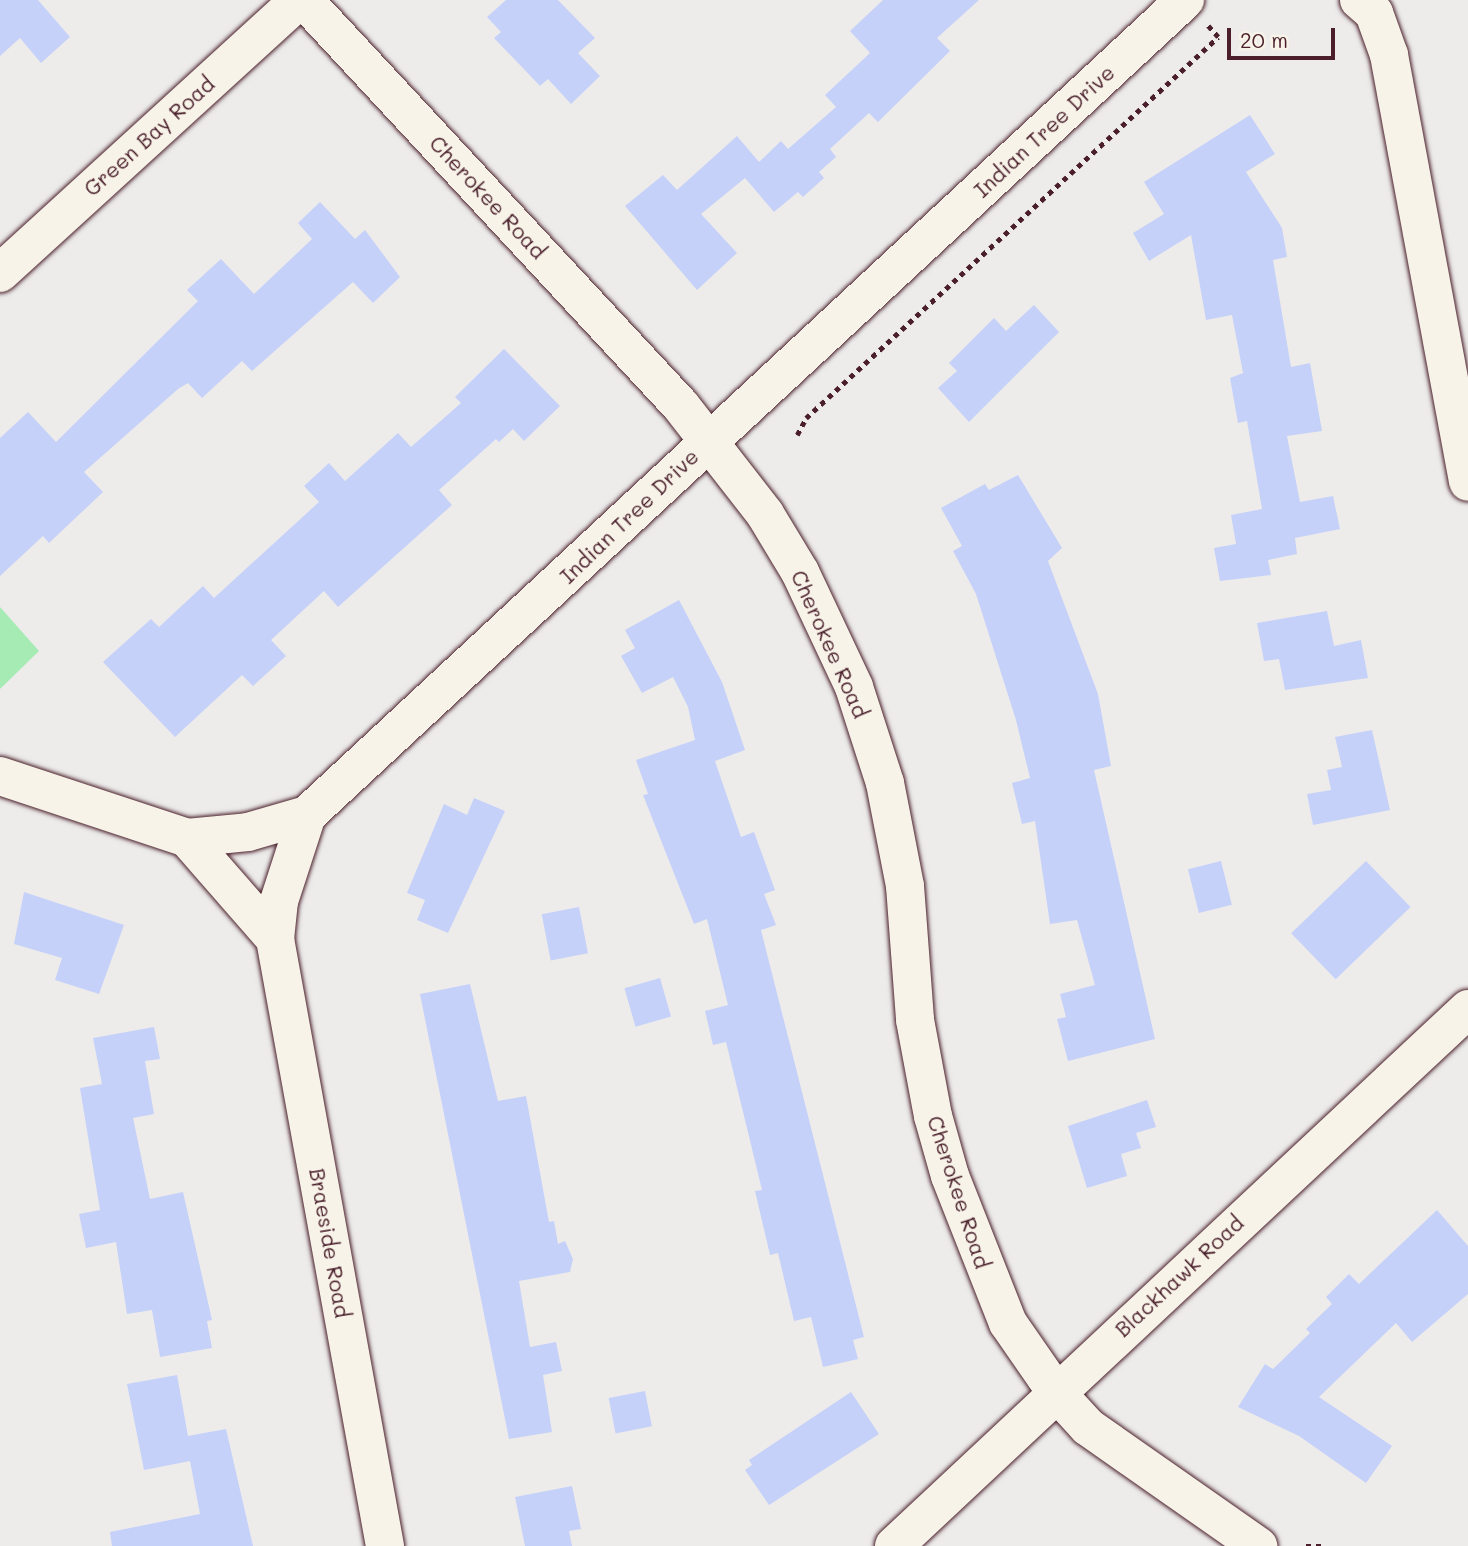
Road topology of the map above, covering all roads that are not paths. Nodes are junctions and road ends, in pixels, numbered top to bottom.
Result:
1 (302, 0) edge
2 (1370, 4) edge
3 (1194, 9) edge
4 (0, 273) edge
5 (707, 440) junction
6 (1468, 482) edge
7 (0, 776) edge
8 (307, 815) junction
9 (187, 838) junction
10 (275, 939) junction
11 (1468, 1010) edge
12 (1055, 1391) junction
13 (385, 1546) edge
14 (894, 1546) edge
15 (1258, 1546) edge

1 - 4 street, Green Bay Road
1 - 5 street, Cherokee Road
2 - 6 street
3 - 5 street, Indian Tree Drive
5 - 8 street, Indian Tree Drive
5 - 12 street, Cherokee Road
7 - 9 street, Indian Tree Drive
8 - 9 street, Indian Tree Drive
8 - 10 street, Braeside Road
9 - 10 street
10 - 13 street, Braeside Road
11 - 12 street, Blackhawk Road
12 - 14 street, Blackhawk Road
12 - 15 street, Cherokee Road

